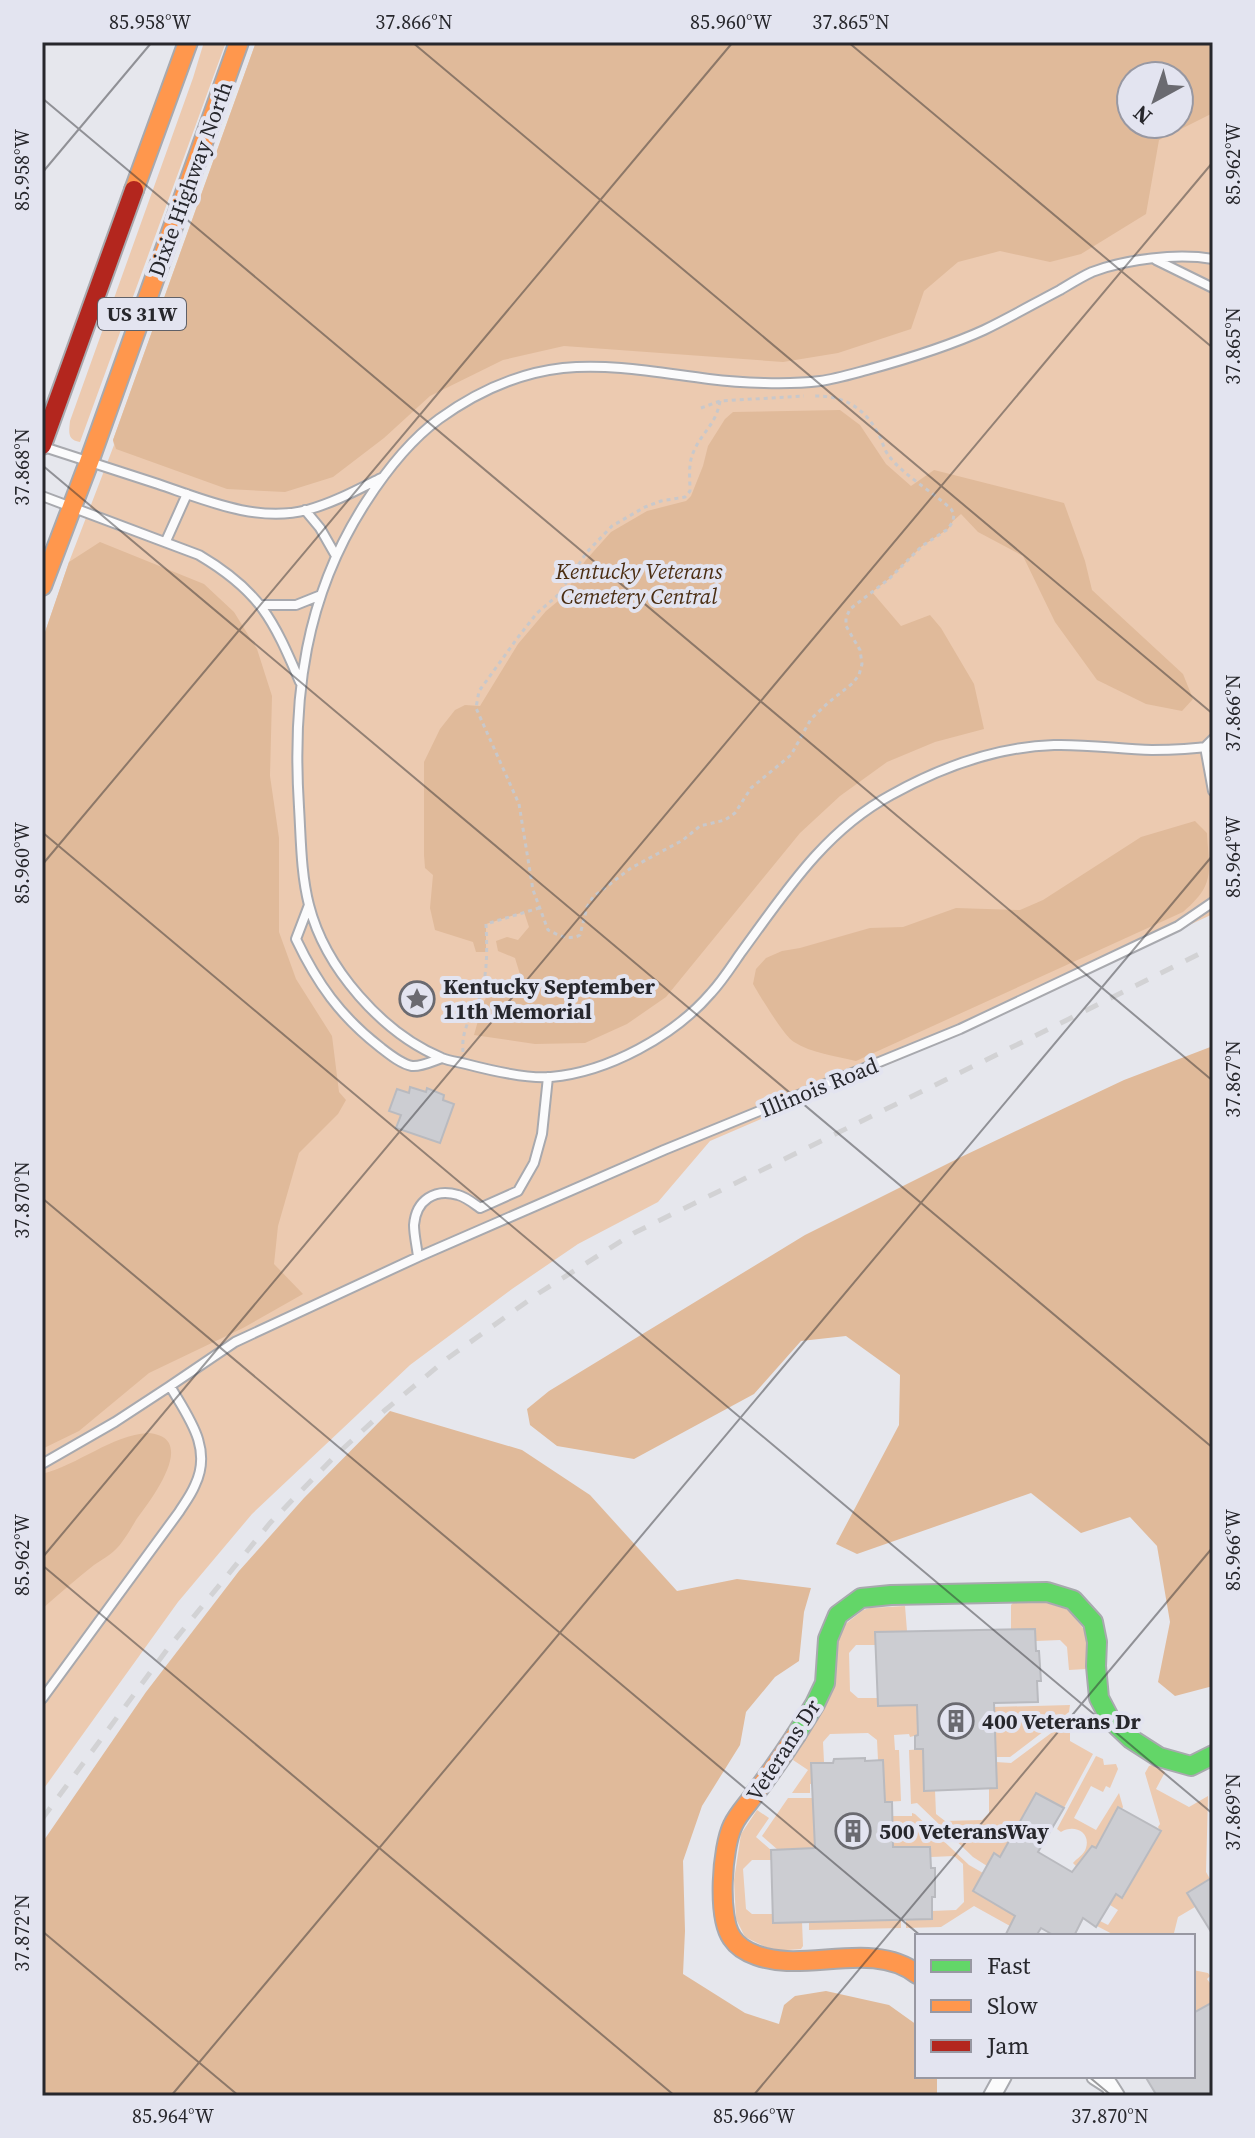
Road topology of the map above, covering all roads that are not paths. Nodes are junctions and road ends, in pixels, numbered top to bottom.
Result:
1 (188, 42) edge
2 (239, 42) edge
3 (1154, 259) junction
4 (1213, 259) edge
5 (1213, 288) edge
6 (42, 445) edge
7 (89, 462) junction
8 (381, 478) junction
9 (187, 494) junction
10 (42, 496) edge
11 (72, 506) junction
12 (305, 510) junction
13 (166, 541) junction
14 (336, 556) junction
15 (42, 586) edge
16 (321, 595) junction
17 (261, 605) junction
18 (301, 683) junction
19 (1213, 739) edge
20 (1209, 747) edge
21 (1213, 791) edge
22 (1213, 902) edge
23 (309, 905) junction
24 (442, 1058) junction
25 (548, 1077) junction
26 (418, 1257) junction
27 (170, 1386) junction
28 (42, 1464) edge
29 (42, 1699) edge
30 (1213, 1755) edge
31 (915, 1972) edge
32 (1002, 2078) edge
33 (1098, 2078) edge
34 (992, 2096) edge
35 (1116, 2096) edge

1 - 6 main road, US 31W
2 - 7 main road, Dixie Highway North / US 31W
3 - 4 lane
3 - 5 lane
3 - 8 lane
6 - 7 lane
7 - 9 lane
7 - 11 main road, Dixie Highway North / US 31W
8 - 12 lane
8 - 14 lane
9 - 12 lane
9 - 13 lane
10 - 11 lane
11 - 13 lane
11 - 15 main road, Dixie Highway North / US 31W
12 - 14 lane
13 - 17 lane
14 - 16 lane
16 - 17 lane
16 - 18 lane
17 - 18 lane
18 - 23 lane
19 - 20 lane
20 - 21 lane
20 - 25 lane
22 - 26 lane, Illinois Road
23 - 24 lane
23 - 24 lane
24 - 25 lane
25 - 26 lane
26 - 27 lane, Illinois Road
27 - 28 lane, Illinois Road
27 - 29 lane
30 - 31 main road, Veterans Dr
32 - 34 street
33 - 35 street

